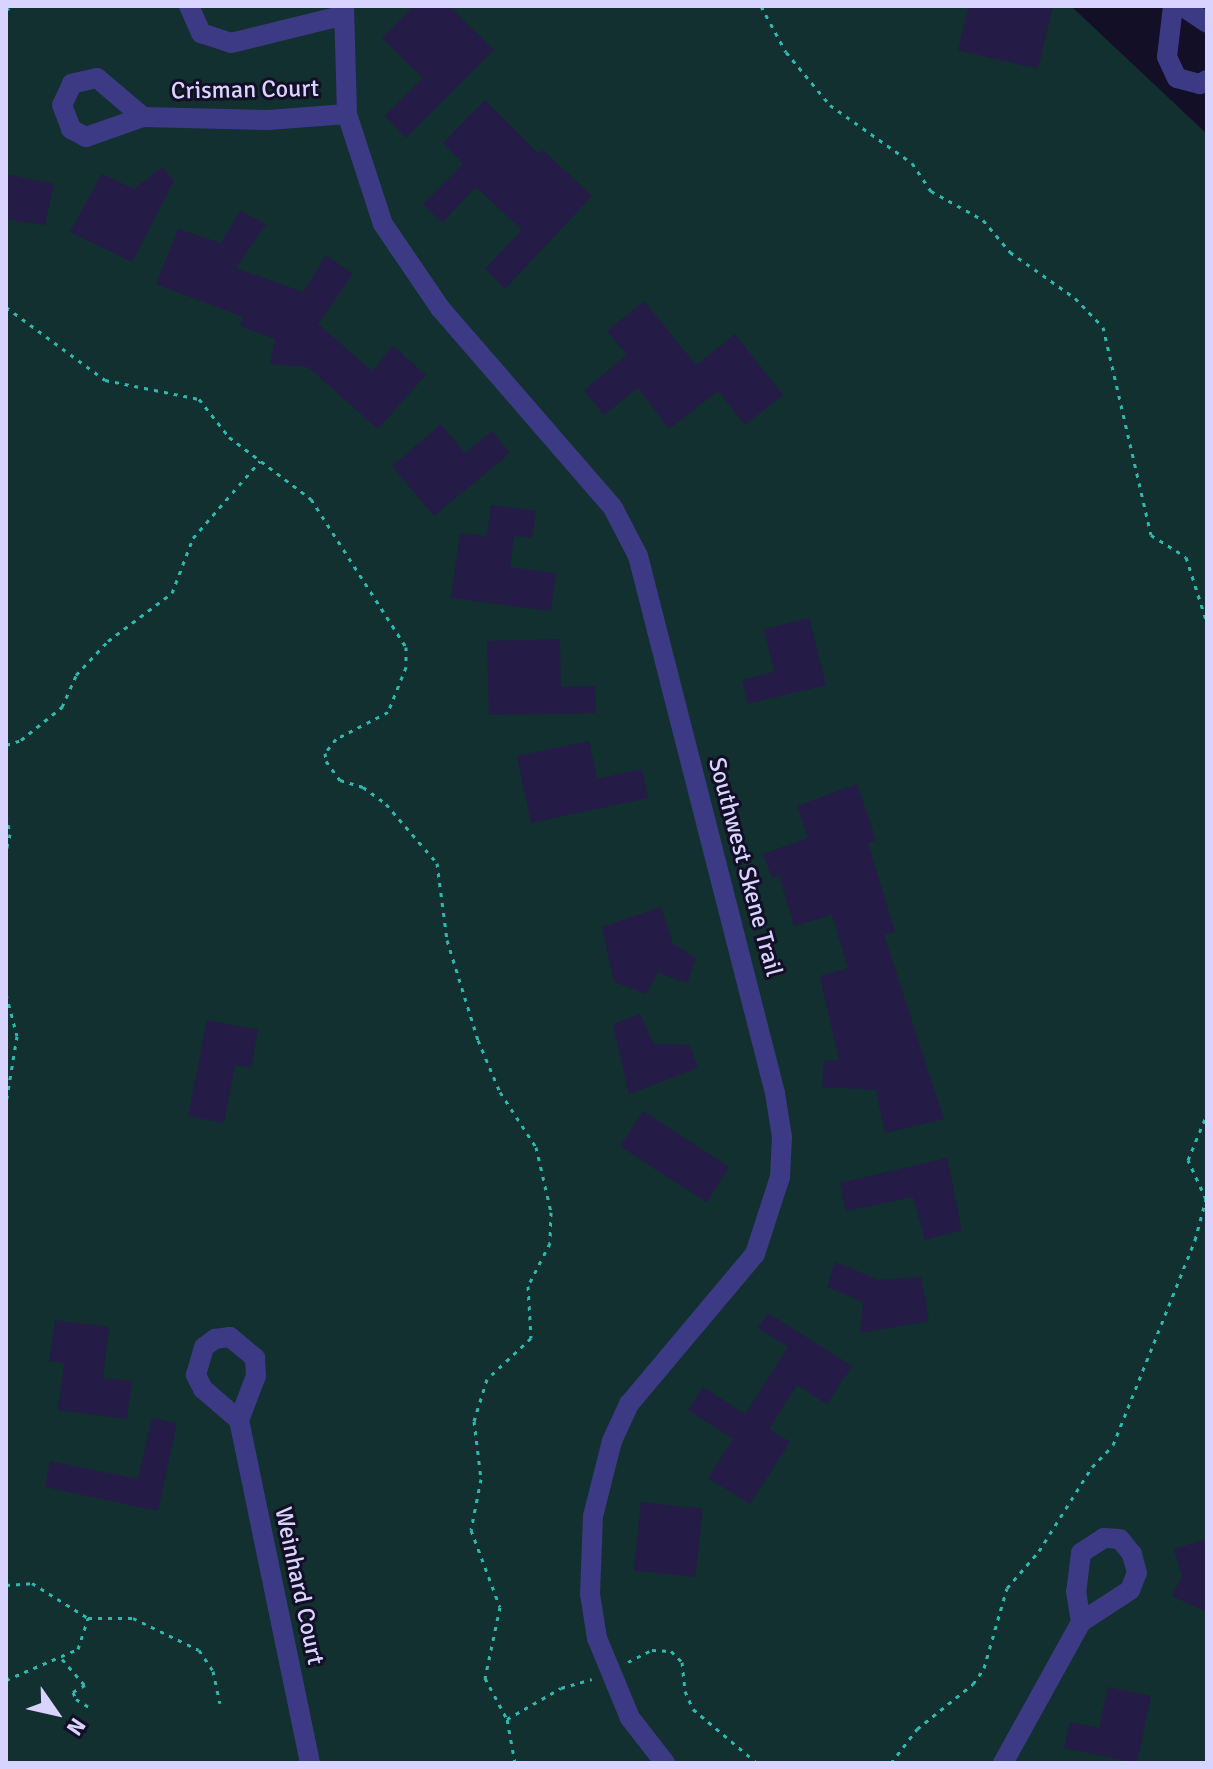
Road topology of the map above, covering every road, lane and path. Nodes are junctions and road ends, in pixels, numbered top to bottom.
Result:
1 (13, 6) edge
2 (189, 6) edge
3 (761, 6) edge
4 (1173, 6) edge
5 (1182, 6) edge
6 (6, 10) edge
7 (342, 11) edge
8 (1207, 23) edge
9 (1207, 80) edge
10 (347, 114) junction
11 (143, 117) dead end
12 (6, 307) edge
13 (260, 461) junction
14 (1207, 623) edge
15 (6, 745) edge
16 (6, 815) edge
17 (6, 852) edge
18 (6, 994) edge
19 (6, 1103) edge
20 (1207, 1114) edge
21 (1206, 1199) edge
22 (239, 1420) dead end
23 (6, 1585) edge
24 (88, 1618) junction
25 (1081, 1622) dead end
26 (62, 1659) junction
27 (608, 1672) junction
28 (6, 1680) edge
29 (220, 1703) dead end
30 (92, 1709) dead end
31 (507, 1719) junction
32 (661, 1762) edge
33 (310, 1763) edge
34 (515, 1763) edge
35 (757, 1763) edge
36 (891, 1763) edge
37 (1003, 1763) edge

1 - 6 path
2 - 7 street
3 - 14 path
4 - 9 street
5 - 8 street
7 - 10 street, Southwest Skene Trail
10 - 11 street, Crisman Court
10 - 27 street, Southwest Skene Trail
12 - 13 path
13 - 15 path
13 - 31 path
16 - 17 path
18 - 19 path
20 - 21 path
21 - 36 path
22 - 33 street, Weinhard Court
23 - 24 path
24 - 26 path
24 - 29 path
25 - 37 street
26 - 28 path
26 - 30 path
27 - 31 path
27 - 32 street, Southwest Skene Trail
27 - 35 path
31 - 34 path

